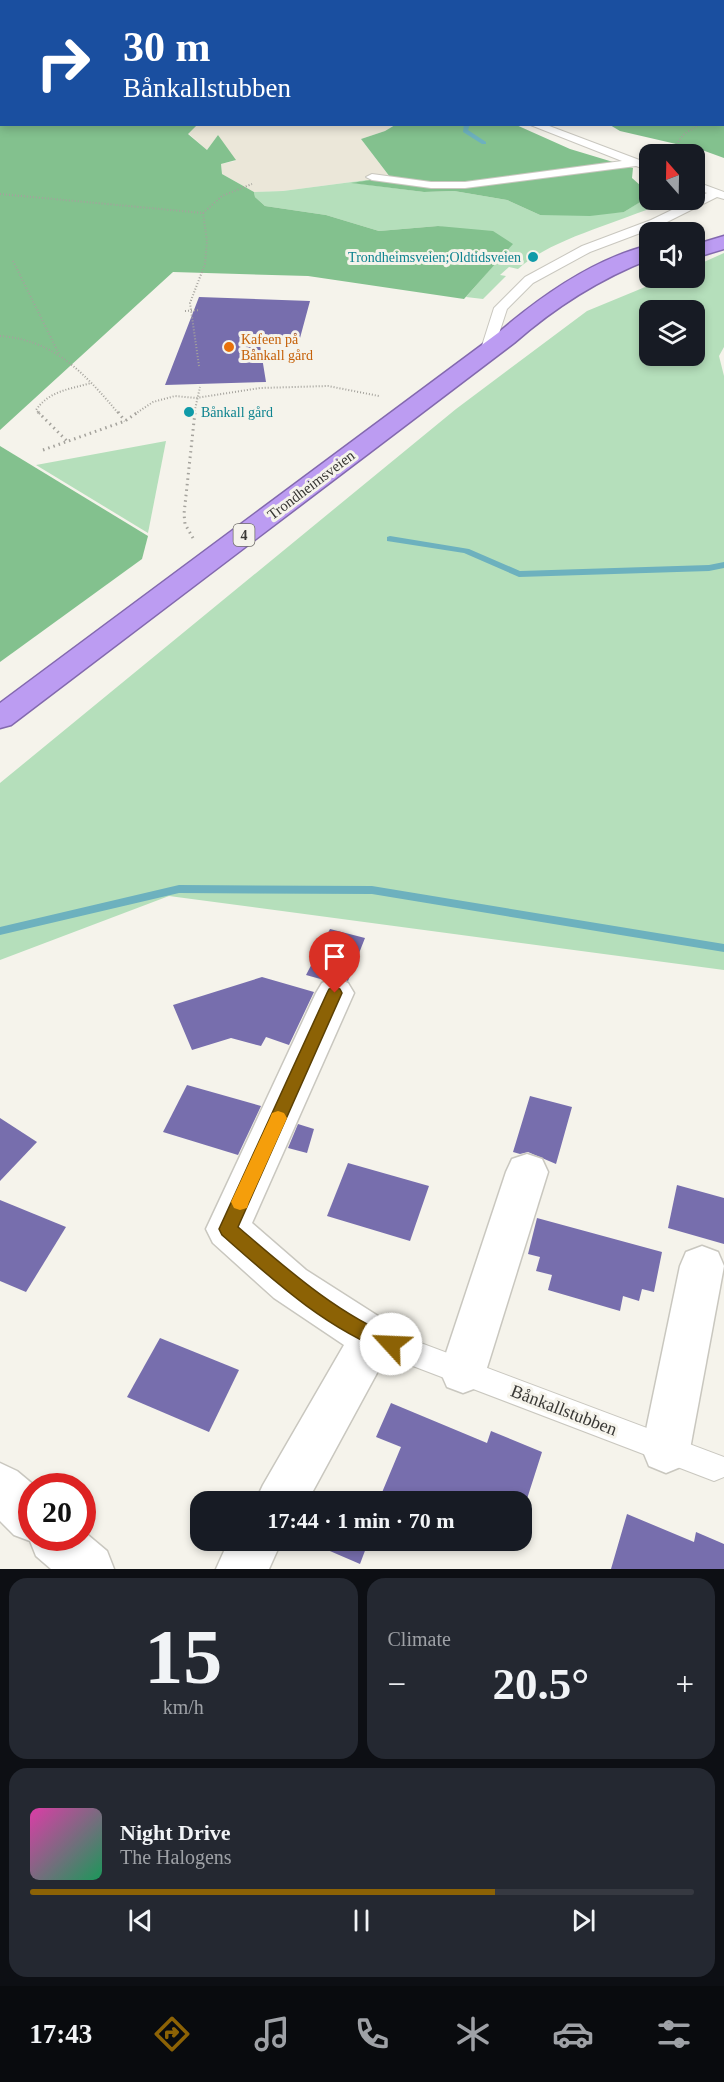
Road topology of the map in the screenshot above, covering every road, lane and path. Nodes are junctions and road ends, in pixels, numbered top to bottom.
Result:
1 (538, 126) edge
2 (636, 163) junction
3 (639, 164) edge
4 (372, 177) dead end
5 (252, 184) dead end
6 (705, 188) edge
7 (720, 194) edge
8 (0, 196) edge
9 (203, 213) junction
10 (724, 224) edge
11 (705, 230) edge
12 (724, 242) edge
13 (705, 248) edge
14 (639, 255) edge
15 (13, 261) dead end
16 (639, 276) edge
17 (200, 310) dead end
18 (185, 311) dead end
19 (0, 336) edge
20 (496, 345) junction
21 (59, 354) junction
22 (199, 366) dead end
23 (91, 383) junction
24 (200, 387) dead end
25 (381, 396) dead end
26 (196, 398) junction
27 (124, 421) junction
28 (67, 441) junction
29 (43, 450) dead end
30 (220, 553) junction
31 (0, 718) edge
32 (335, 993) dead end
33 (527, 1172) dead end
34 (702, 1266) dead end
35 (373, 1338) junction
36 (463, 1371) junction
37 (666, 1449) junction
38 (714, 1467) dead end
39 (0, 1488) edge
40 (286, 1491) edge
41 (18, 1504) edge
42 (69, 1551) edge
43 (251, 1551) edge
44 (89, 1569) edge
45 (241, 1569) edge

1 - 2 lane
2 - 3 lane
2 - 4 lane
5 - 9 path
6 - 7 lane
7 - 20 lane
8 - 9 path
9 - 22 path
10 - 11 highway
12 - 13 highway
14 - 20 highway, Trondheimsveien / 4
15 - 21 path
16 - 20 highway, Trondheimsveien / 4
17 - 18 path, bridge
19 - 21 path
20 - 30 highway, Trondheimsveien / 4
21 - 23 path
23 - 27 path
23 - 28 path
24 - 26 path
25 - 26 path
26 - 27 path
26 - 30 path
27 - 28 path
28 - 29 path
30 - 31 highway, Trondheimsveien / 4
32 - 35 street, Bånkallstubben
33 - 36 street
34 - 37 street
35 - 36 lane, Bånkallstubben
35 - 40 street
36 - 37 lane, Bånkallstubben
37 - 38 lane, Bånkallstubben
39 - 41 street
42 - 44 street
43 - 45 street

